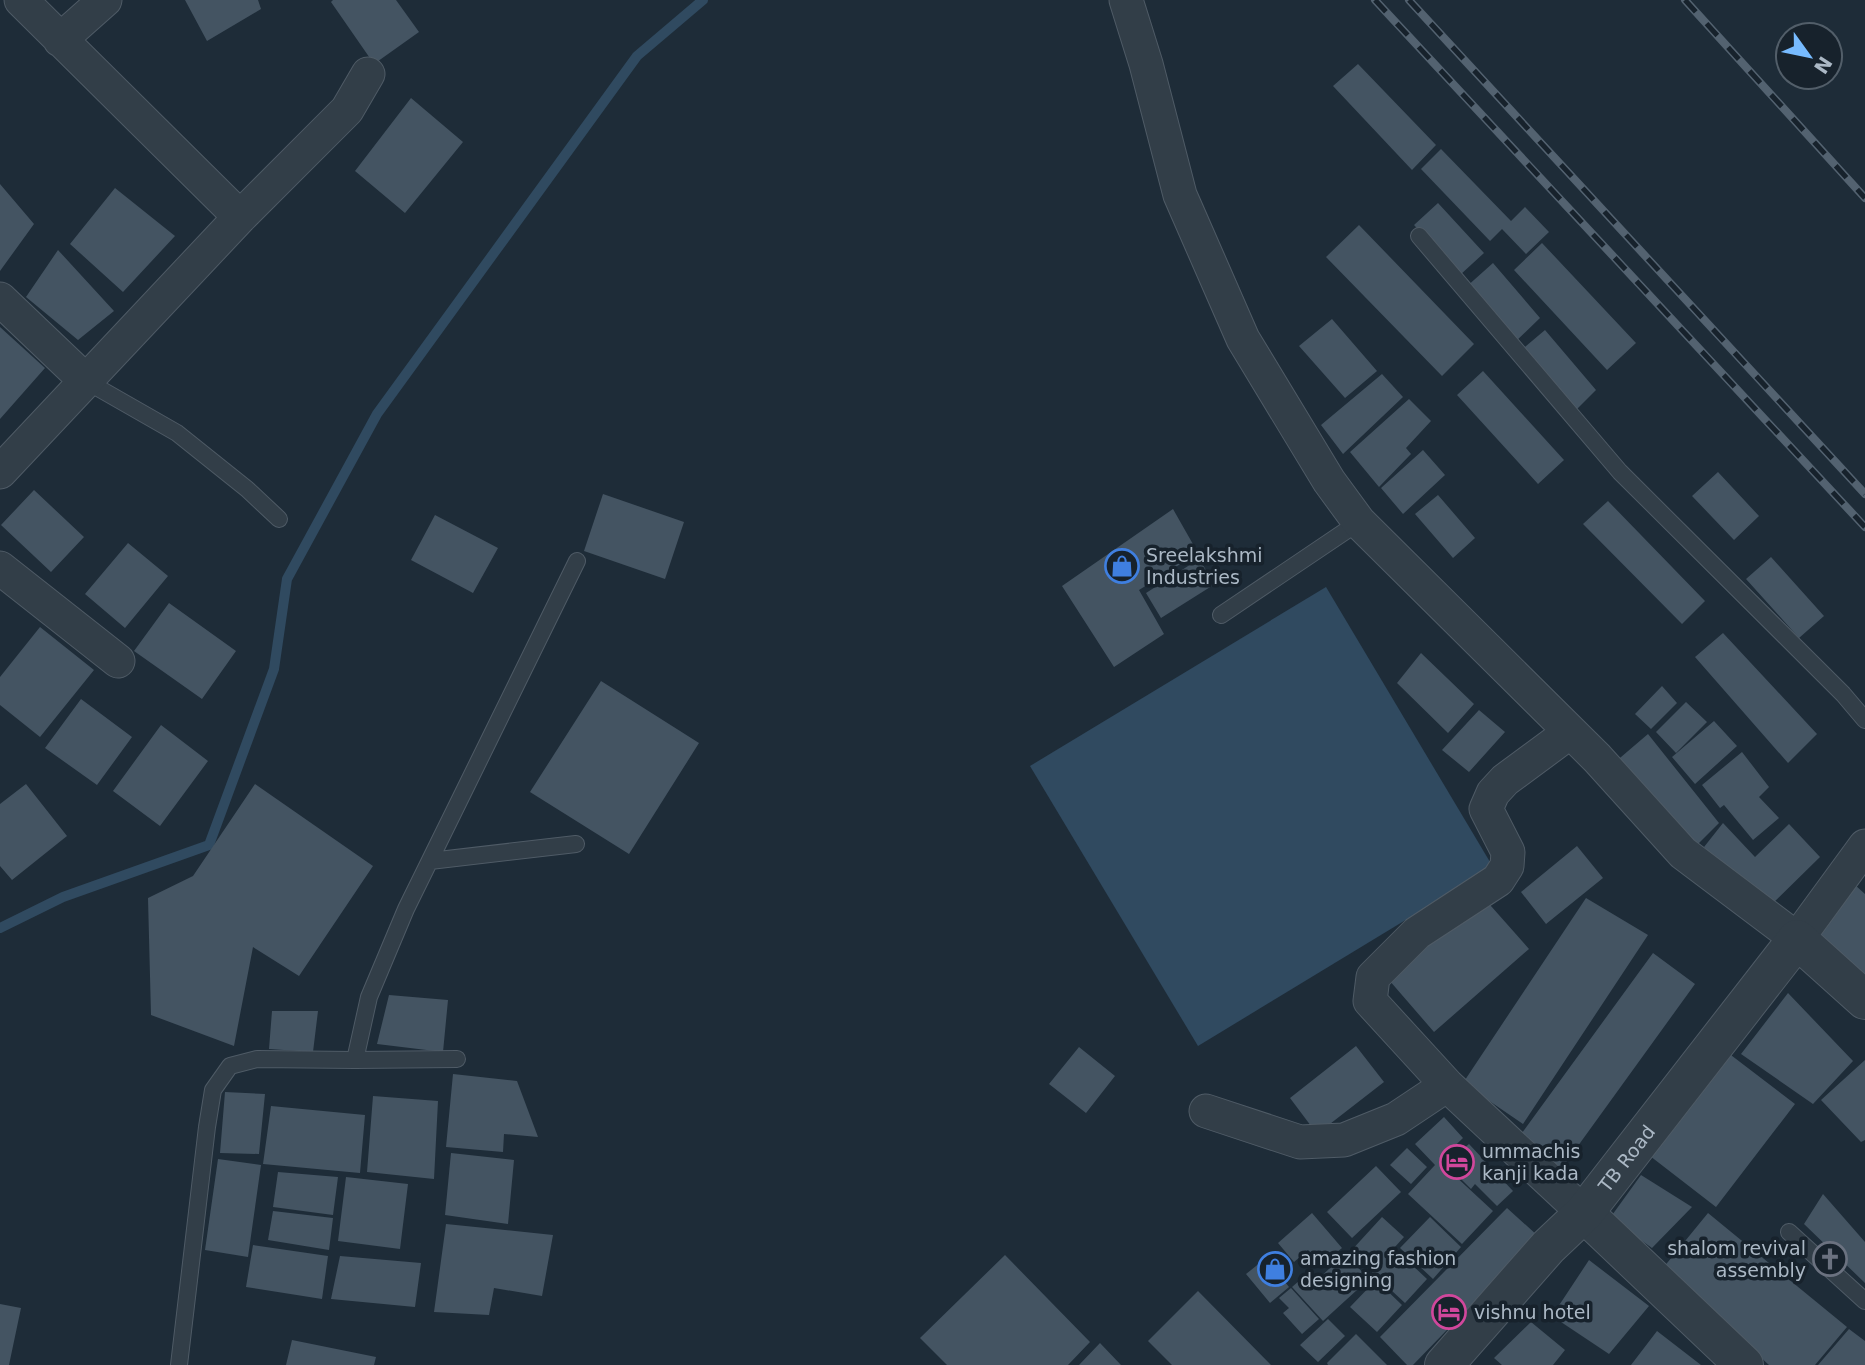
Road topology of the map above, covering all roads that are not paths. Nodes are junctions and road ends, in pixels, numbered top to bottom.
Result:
1 (21, 0) edge
2 (105, 0) edge
3 (1126, 0) edge
4 (60, 40) junction
5 (368, 74) dead end
6 (240, 217) junction
7 (1419, 236) dead end
8 (0, 299) edge
9 (86, 381) junction
10 (0, 472) edge
11 (279, 519) dead end
12 (1359, 522) junction
13 (577, 561) dead end
14 (0, 568) edge
15 (1221, 615) dead end
16 (118, 661) dead end
17 (1865, 720) edge
18 (1570, 732) junction
19 (576, 844) dead end
20 (1865, 846) edge
21 (430, 861) junction
22 (1797, 939) junction
23 (1865, 1000) edge
24 (457, 1059) dead end
25 (355, 1060) junction
26 (1447, 1085) junction
27 (1206, 1111) dead end
28 (1584, 1213) junction
29 (1789, 1232) dead end
30 (1865, 1301) edge
31 (178, 1365) edge
32 (1444, 1365) edge
33 (1744, 1365) edge

1 - 4 street
2 - 4 street
3 - 12 street
4 - 6 street
5 - 6 street
6 - 9 street
7 - 17 lane
8 - 9 street
9 - 10 street
9 - 11 lane
12 - 15 lane
12 - 18 street
13 - 21 lane
14 - 16 street
18 - 22 street
18 - 26 street
19 - 21 lane
20 - 22 street
21 - 25 lane
22 - 23 street
22 - 28 street, TB Road
24 - 25 lane
25 - 31 lane
26 - 27 street
26 - 28 street
28 - 32 street, TB Road
28 - 33 street
29 - 30 lane

